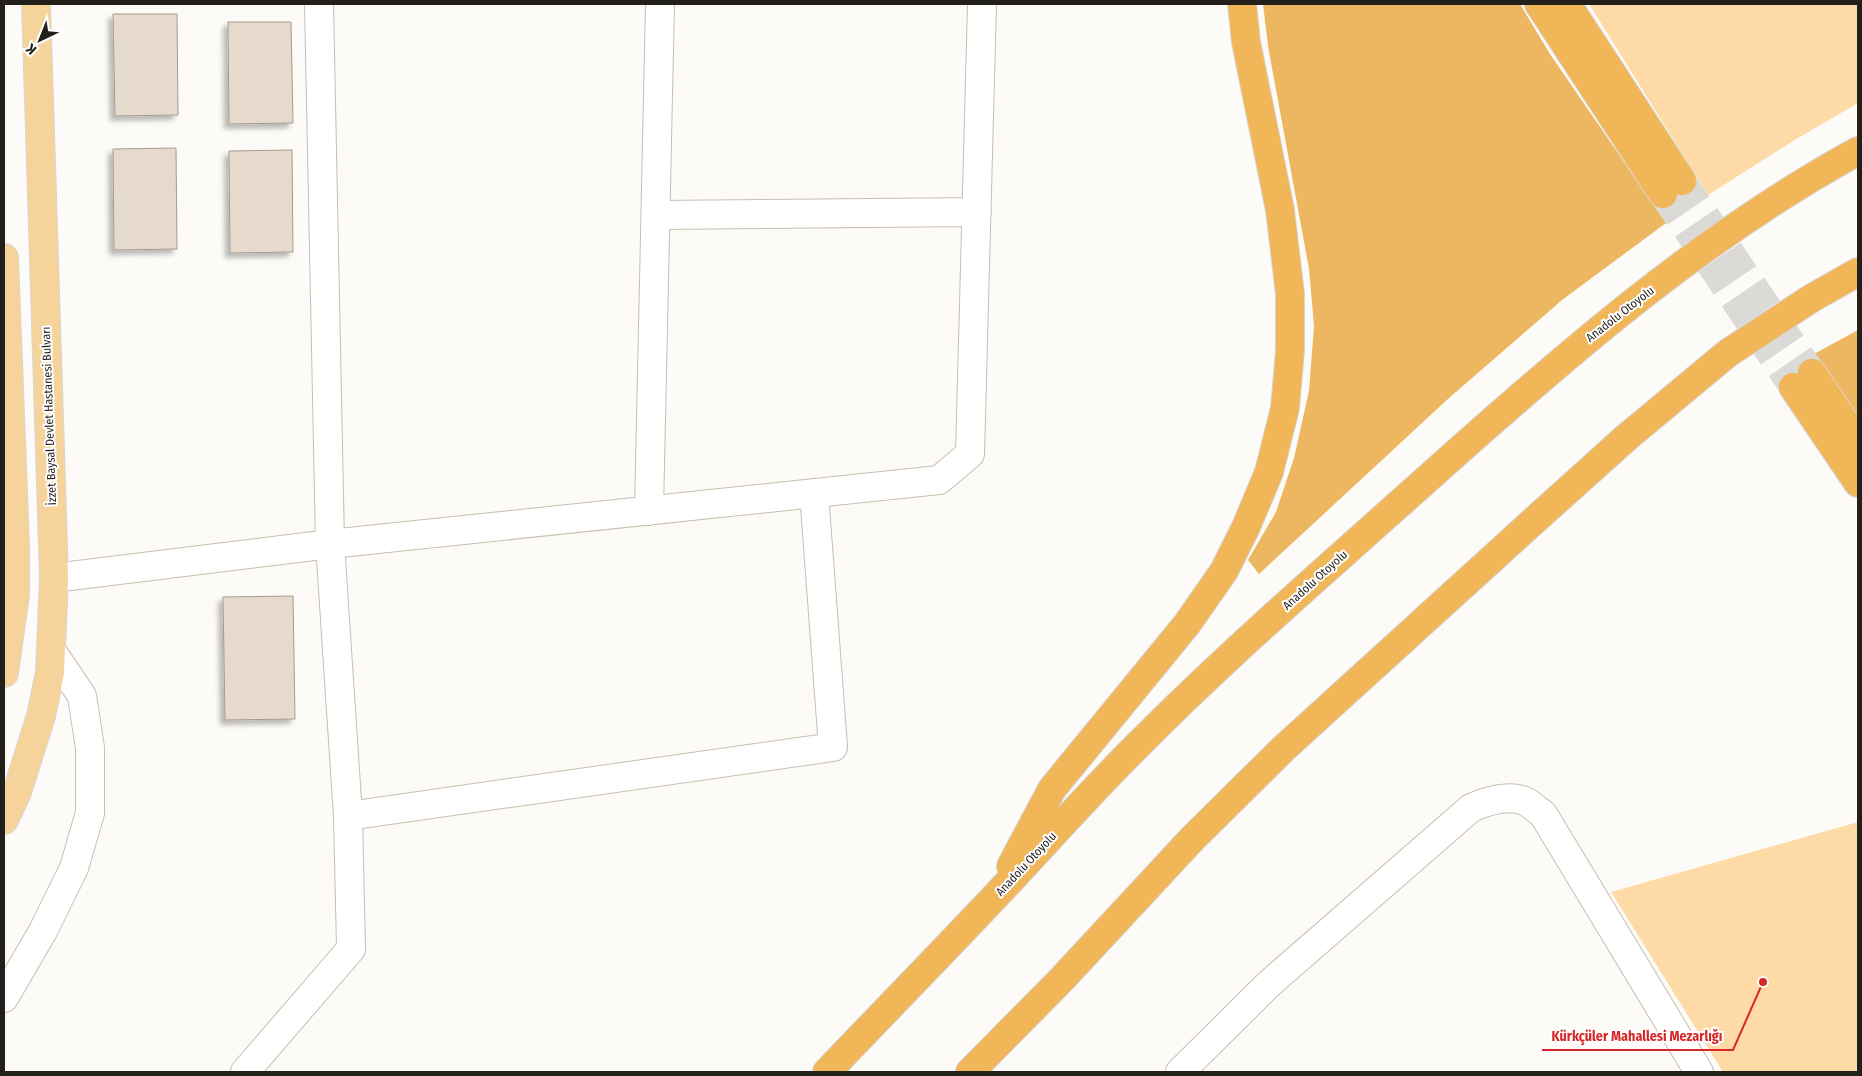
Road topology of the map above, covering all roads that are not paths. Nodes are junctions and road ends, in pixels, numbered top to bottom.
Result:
1 (36, 4) edge
2 (319, 4) edge
3 (660, 4) edge
4 (982, 4) edge
5 (1242, 4) edge
6 (1539, 4) edge
7 (1567, 4) edge
8 (1858, 151) edge
9 (976, 212) junction
10 (656, 214) junction
11 (4, 258) edge
12 (1858, 272) edge
13 (1858, 285) edge
14 (1812, 298) junction
15 (1858, 442) edge
16 (1858, 483) edge
17 (814, 493) junction
18 (649, 511) junction
19 (330, 544) junction
20 (54, 578) junction
21 (7, 622) edge
22 (51, 650) junction
23 (4, 673) edge
24 (348, 816) junction
25 (4, 820) edge
26 (993, 899) junction
27 (4, 998) edge
28 (245, 1072) edge
29 (826, 1072) edge
30 (970, 1072) edge
31 (1180, 1072) edge
32 (1699, 1072) edge

1 - 20 main road, İzzet Baysal Devlet Hastanesi Bulvarı
2 - 19 street
3 - 10 street
4 - 9 street
5 - 26 highway
6 - 7 highway
8 - 26 highway, Anadolu Otoyolu
9 - 10 street
9 - 17 street
10 - 18 street
11 - 21 main road
12 - 14 highway
13 - 14 highway
14 - 30 highway
15 - 16 highway
17 - 18 street
17 - 24 street
18 - 19 street
19 - 20 street
19 - 24 street
20 - 22 main road, İzzet Baysal Devlet Hastanesi Bulvarı
21 - 23 main road
22 - 25 main road, İzzet Baysal Devlet Hastanesi Bulvarı
22 - 27 street
24 - 28 street
26 - 29 highway, Anadolu Otoyolu
31 - 32 street

